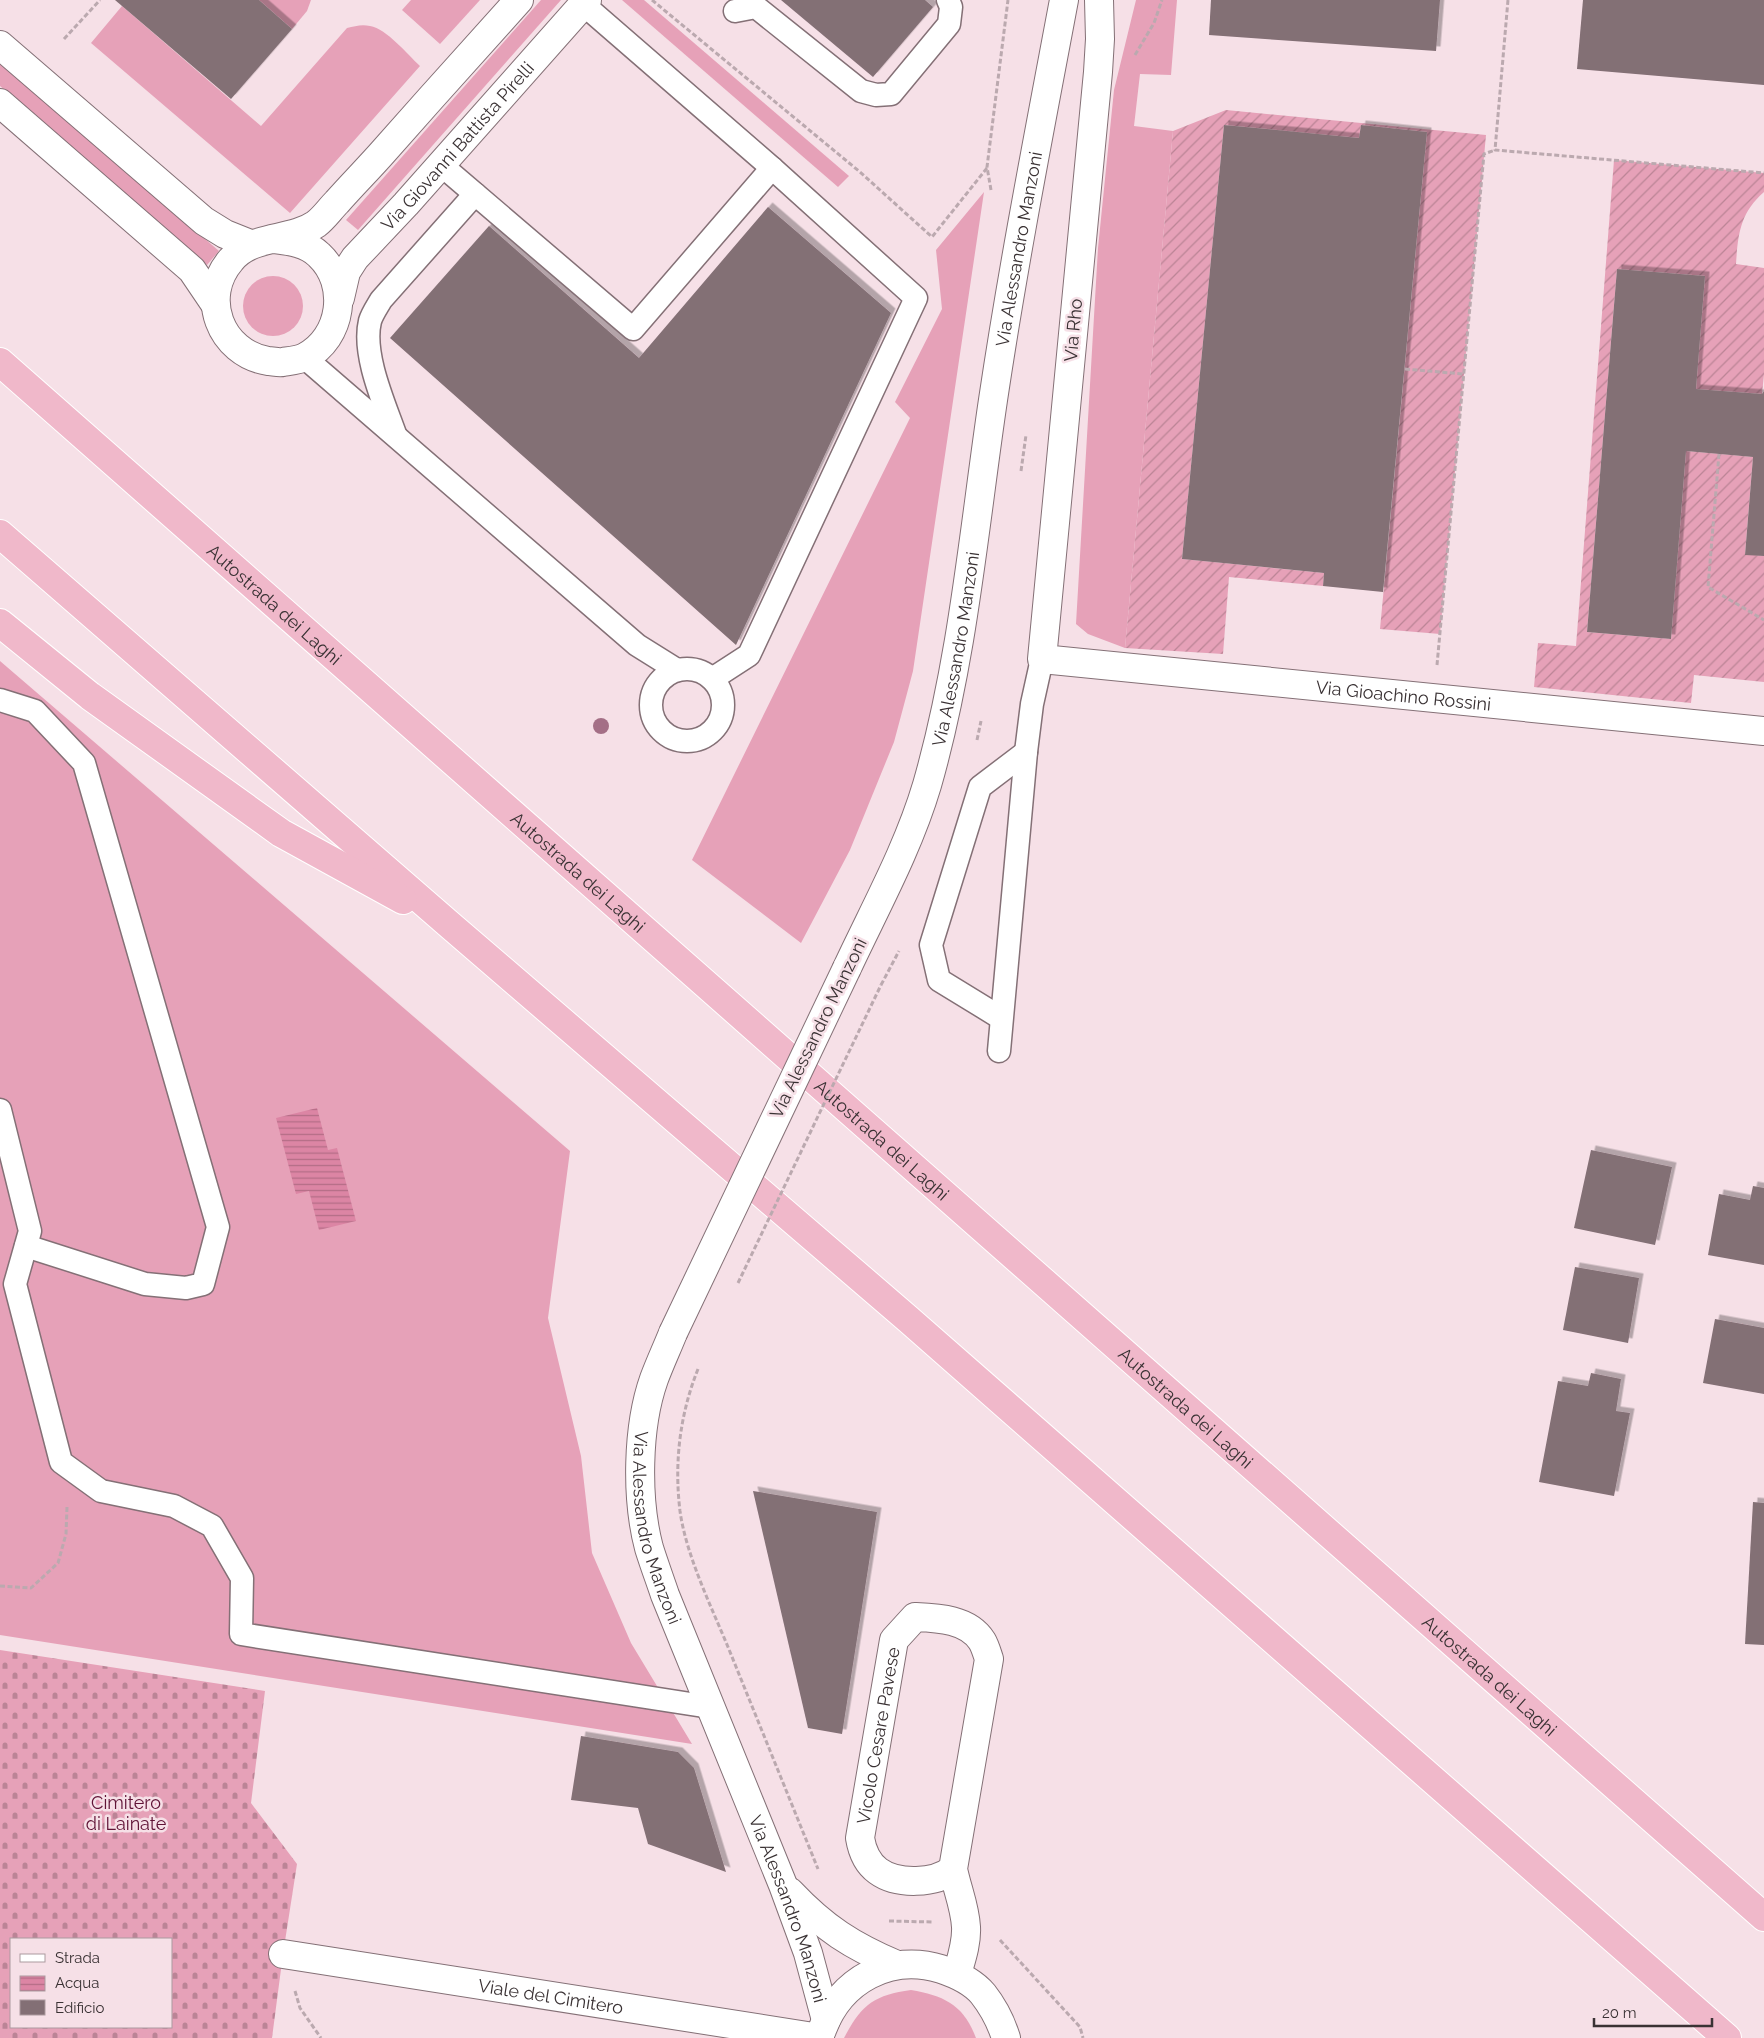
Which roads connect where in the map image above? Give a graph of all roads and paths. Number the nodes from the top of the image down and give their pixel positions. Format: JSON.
{"nodes":[{"id":1,"x":100,"y":0,"type":"edge"},
{"id":2,"x":519,"y":0,"type":"edge"},
{"id":3,"x":652,"y":0,"type":"edge"},
{"id":4,"x":948,"y":0,"type":"edge"},
{"id":5,"x":1008,"y":0,"type":"edge"},
{"id":6,"x":1064,"y":0,"type":"edge"},
{"id":7,"x":1099,"y":0,"type":"edge"},
{"id":8,"x":1508,"y":0,"type":"edge"},
{"id":9,"x":585,"y":2,"type":"edge"},
{"id":10,"x":735,"y":11,"type":"dead end"},
{"id":11,"x":64,"y":39,"type":"dead end"},
{"id":12,"x":0,"y":45,"type":"edge"},
{"id":13,"x":0,"y":103,"type":"edge"},
{"id":14,"x":1495,"y":150,"type":"junction"},
{"id":15,"x":440,"y":164,"type":"junction"},
{"id":16,"x":987,"y":167,"type":"junction"},
{"id":17,"x":772,"y":168,"type":"junction"},
{"id":18,"x":1764,"y":173,"type":"edge"},
{"id":19,"x":475,"y":194,"type":"junction"},
{"id":20,"x":990,"y":198,"type":"dead end"},
{"id":21,"x":262,"y":242,"type":"junction"},
{"id":22,"x":340,"y":298,"type":"junction"},
{"id":23,"x":215,"y":304,"type":"junction"},
{"id":24,"x":304,"y":357,"type":"junction"},
{"id":25,"x":0,"y":362,"type":"edge"},
{"id":26,"x":1404,"y":369,"type":"dead end"},
{"id":27,"x":1463,"y":374,"type":"junction"},
{"id":28,"x":395,"y":435,"type":"junction"},
{"id":29,"x":1719,"y":454,"type":"dead end"},
{"id":30,"x":0,"y":534,"type":"edge"},
{"id":31,"x":1764,"y":620,"type":"edge"},
{"id":32,"x":0,"y":623,"type":"edge"},
{"id":33,"x":637,"y":646,"type":"junction"},
{"id":34,"x":1042,"y":660,"type":"junction"},
{"id":35,"x":677,"y":670,"type":"junction"},
{"id":36,"x":712,"y":680,"type":"junction"},
{"id":37,"x":653,"y":693,"type":"junction"},
{"id":38,"x":1434,"y":698,"type":"junction"},
{"id":39,"x":0,"y":700,"type":"edge"},
{"id":40,"x":1764,"y":731,"type":"edge"},
{"id":41,"x":1026,"y":752,"type":"junction"},
{"id":42,"x":451,"y":926,"type":"junction"},
{"id":43,"x":881,"y":985,"type":"dead end"},
{"id":44,"x":1001,"y":1018,"type":"junction"},
{"id":45,"x":999,"y":1051,"type":"dead end"},
{"id":46,"x":0,"y":1110,"type":"edge"},
{"id":47,"x":26,"y":1246,"type":"junction"},
{"id":48,"x":736,"y":1287,"type":"dead end"},
{"id":49,"x":699,"y":1367,"type":"dead end"},
{"id":50,"x":61,"y":1462,"type":"junction"},
{"id":51,"x":0,"y":1586,"type":"edge"},
{"id":52,"x":710,"y":1707,"type":"junction"},
{"id":53,"x":818,"y":1869,"type":"dead end"},
{"id":54,"x":953,"y":1869,"type":"junction"},
{"id":55,"x":784,"y":1885,"type":"junction"},
{"id":56,"x":1764,"y":1917,"type":"edge"},
{"id":57,"x":283,"y":1954,"type":"joint"},
{"id":58,"x":897,"y":1965,"type":"junction"},
{"id":59,"x":958,"y":1974,"type":"junction"},
{"id":60,"x":1003,"y":2028,"type":"edge"},
{"id":61,"x":822,"y":2032,"type":"edge"},
{"id":62,"x":321,"y":2038,"type":"edge"},
{"id":63,"x":1028,"y":2038,"type":"edge"},
{"id":64,"x":1727,"y":2038,"type":"edge"}],
"edges":[{"from":1,"to":11,"type":"path"},
{"from":2,"to":21,"type":"street"},
{"from":3,"to":16,"type":"path"},
{"from":4,"to":10,"type":"lane"},
{"from":5,"to":16,"type":"path"},
{"from":6,"to":52,"type":"street","name":"Via Alessandro Manzoni","bridge":true},
{"from":7,"to":34,"type":"street","name":"Via Rho"},
{"from":8,"to":14,"type":"path"},
{"from":9,"to":15,"type":"street","name":"Via Giovanni Battista Pirelli"},
{"from":9,"to":17,"type":"lane"},
{"from":12,"to":21,"type":"street"},
{"from":13,"to":23,"type":"street"},
{"from":14,"to":18,"type":"path"},
{"from":14,"to":27,"type":"path"},
{"from":15,"to":19,"type":"lane"},
{"from":15,"to":22,"type":"street","name":"Via Giovanni Battista Pirelli"},
{"from":16,"to":20,"type":"path"},
{"from":17,"to":19,"type":"lane"},
{"from":17,"to":36,"type":"lane"},
{"from":19,"to":28,"type":"lane"},
{"from":21,"to":22,"type":"street"},
{"from":21,"to":23,"type":"street"},
{"from":22,"to":24,"type":"street"},
{"from":23,"to":24,"type":"street"},
{"from":24,"to":28,"type":"lane"},
{"from":25,"to":56,"type":"highway","name":"Autostrada dei Laghi"},
{"from":26,"to":27,"type":"path"},
{"from":27,"to":38,"type":"path"},
{"from":28,"to":33,"type":"lane"},
{"from":29,"to":31,"type":"path"},
{"from":30,"to":42,"type":"highway"},
{"from":32,"to":42,"type":"highway"},
{"from":33,"to":35,"type":"lane"},
{"from":33,"to":37,"type":"lane"},
{"from":34,"to":38,"type":"street","name":"Via Gioachino Rossini"},
{"from":34,"to":41,"type":"lane"},
{"from":35,"to":36,"type":"lane"},
{"from":35,"to":37,"type":"lane"},
{"from":36,"to":37,"type":"lane"},
{"from":38,"to":40,"type":"street","name":"Via Gioachino Rossini"},
{"from":39,"to":47,"type":"lane"},
{"from":41,"to":44,"type":"lane"},
{"from":41,"to":44,"type":"lane"},
{"from":42,"to":64,"type":"highway"},
{"from":43,"to":48,"type":"path","bridge":true},
{"from":44,"to":45,"type":"lane"},
{"from":46,"to":47,"type":"lane"},
{"from":47,"to":50,"type":"lane"},
{"from":49,"to":53,"type":"path"},
{"from":50,"to":51,"type":"path"},
{"from":50,"to":52,"type":"lane"},
{"from":52,"to":55,"type":"street","name":"Via Alessandro Manzoni"},
{"from":54,"to":54,"type":"street","name":"Vicolo Cesare Pavese"},
{"from":54,"to":59,"type":"street","name":"Vicolo Cesare Pavese"},
{"from":55,"to":58,"type":"street"},
{"from":55,"to":61,"type":"street","name":"Via Alessandro Manzoni"},
{"from":57,"to":61,"type":"street","name":"Viale del Cimitero"},
{"from":57,"to":62,"type":"path"},
{"from":58,"to":59,"type":"street"},
{"from":58,"to":61,"type":"street"},
{"from":59,"to":60,"type":"street"},
{"from":60,"to":63,"type":"street"}]}
